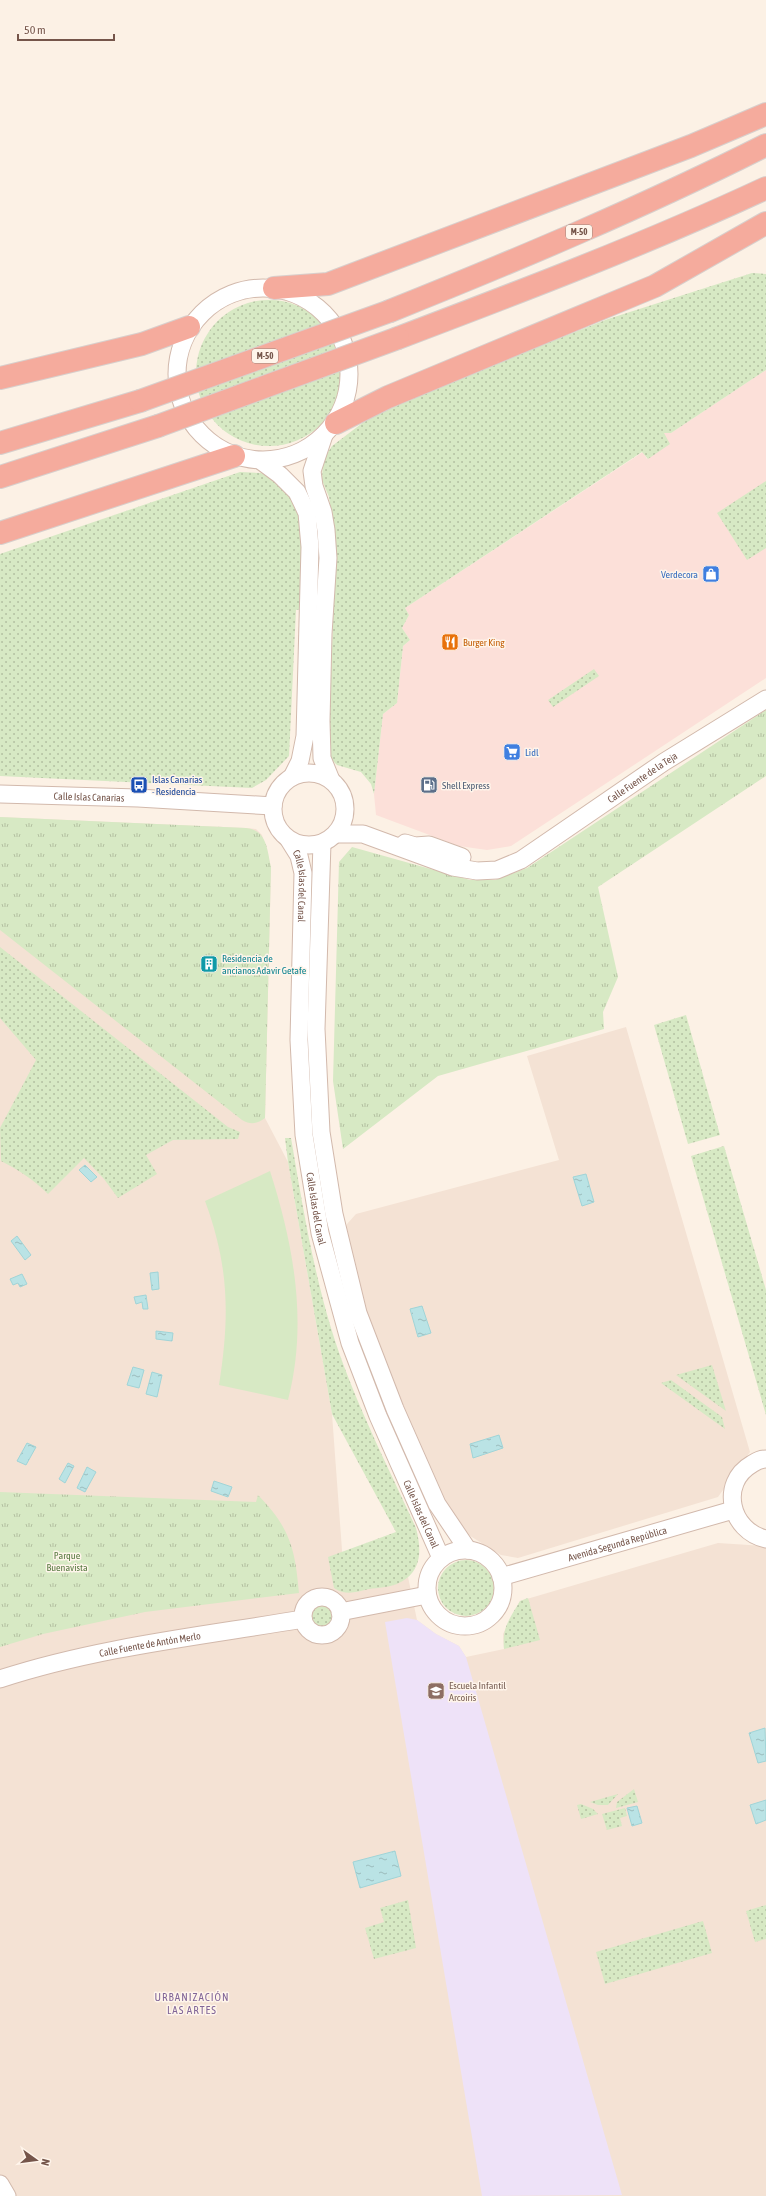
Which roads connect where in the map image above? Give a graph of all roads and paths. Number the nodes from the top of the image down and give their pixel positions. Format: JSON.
{"nodes":[{"id":1,"x":766,"y":114,"type":"edge"},
{"id":2,"x":766,"y":145,"type":"edge"},
{"id":3,"x":766,"y":188,"type":"edge"},
{"id":4,"x":766,"y":223,"type":"edge"},
{"id":5,"x":274,"y":288,"type":"junction"},
{"id":6,"x":189,"y":327,"type":"junction"},
{"id":7,"x":0,"y":378,"type":"edge"},
{"id":8,"x":330,"y":429,"type":"junction"},
{"id":9,"x":0,"y":443,"type":"edge"},
{"id":10,"x":234,"y":456,"type":"junction"},
{"id":11,"x":261,"y":461,"type":"junction"},
{"id":12,"x":0,"y":476,"type":"edge"},
{"id":13,"x":0,"y":533,"type":"edge"},
{"id":14,"x":766,"y":699,"type":"edge"},
{"id":15,"x":292,"y":778,"type":"junction"},
{"id":16,"x":331,"y":780,"type":"junction"},
{"id":17,"x":0,"y":794,"type":"edge"},
{"id":18,"x":273,"y":806,"type":"junction"},
{"id":19,"x":345,"y":808,"type":"junction"},
{"id":20,"x":336,"y":834,"type":"junction"},
{"id":21,"x":289,"y":840,"type":"junction"},
{"id":22,"x":322,"y":843,"type":"junction"},
{"id":23,"x":521,"y":860,"type":"junction"},
{"id":24,"x":766,"y":1459,"type":"edge"},
{"id":25,"x":733,"y":1510,"type":"junction"},
{"id":26,"x":766,"y":1539,"type":"edge"},
{"id":27,"x":468,"y":1550,"type":"junction"},
{"id":28,"x":441,"y":1558,"type":"junction"},
{"id":29,"x":501,"y":1577,"type":"junction"},
{"id":30,"x":428,"y":1595,"type":"junction"},
{"id":31,"x":340,"y":1612,"type":"junction"},
{"id":32,"x":303,"y":1620,"type":"junction"},
{"id":33,"x":0,"y":1679,"type":"edge"},
{"id":34,"x":0,"y":2184,"type":"edge"},
{"id":35,"x":7,"y":2196,"type":"edge"}],
"edges":[{"from":1,"to":5,"type":"highway"},
{"from":2,"to":9,"type":"highway","number":"M-50","bridge":true},
{"from":3,"to":12,"type":"highway","bridge":true},
{"from":4,"to":8,"type":"highway"},
{"from":5,"to":6,"type":"street"},
{"from":5,"to":8,"type":"street"},
{"from":6,"to":7,"type":"highway"},
{"from":6,"to":10,"type":"street"},
{"from":8,"to":11,"type":"street"},
{"from":8,"to":16,"type":"street"},
{"from":10,"to":11,"type":"street"},
{"from":10,"to":13,"type":"highway"},
{"from":11,"to":15,"type":"street"},
{"from":14,"to":23,"type":"street","name":"Calle Fuente de la Teja"},
{"from":15,"to":16,"type":"street"},
{"from":15,"to":18,"type":"street"},
{"from":16,"to":19,"type":"street"},
{"from":17,"to":18,"type":"street","name":"Calle Islas Canarias"},
{"from":18,"to":21,"type":"street"},
{"from":19,"to":20,"type":"street"},
{"from":19,"to":23,"type":"street","name":"Calle Fuente de la Teja"},
{"from":20,"to":22,"type":"street"},
{"from":20,"to":23,"type":"street","name":"Calle Fuente de la Teja"},
{"from":21,"to":22,"type":"street"},
{"from":21,"to":28,"type":"street","name":"Calle Islas del Canal"},
{"from":22,"to":27,"type":"street","name":"Calle Islas del Canal"},
{"from":24,"to":25,"type":"street"},
{"from":25,"to":26,"type":"street"},
{"from":25,"to":29,"type":"street","name":"Avenida Segunda República"},
{"from":27,"to":28,"type":"street"},
{"from":27,"to":29,"type":"street"},
{"from":28,"to":30,"type":"street"},
{"from":29,"to":30,"type":"street"},
{"from":30,"to":31,"type":"street"},
{"from":31,"to":32,"type":"street"},
{"from":31,"to":32,"type":"street"},
{"from":32,"to":33,"type":"street","name":"Calle Fuente de Antón Merlo"},
{"from":34,"to":35,"type":"street"}]}
